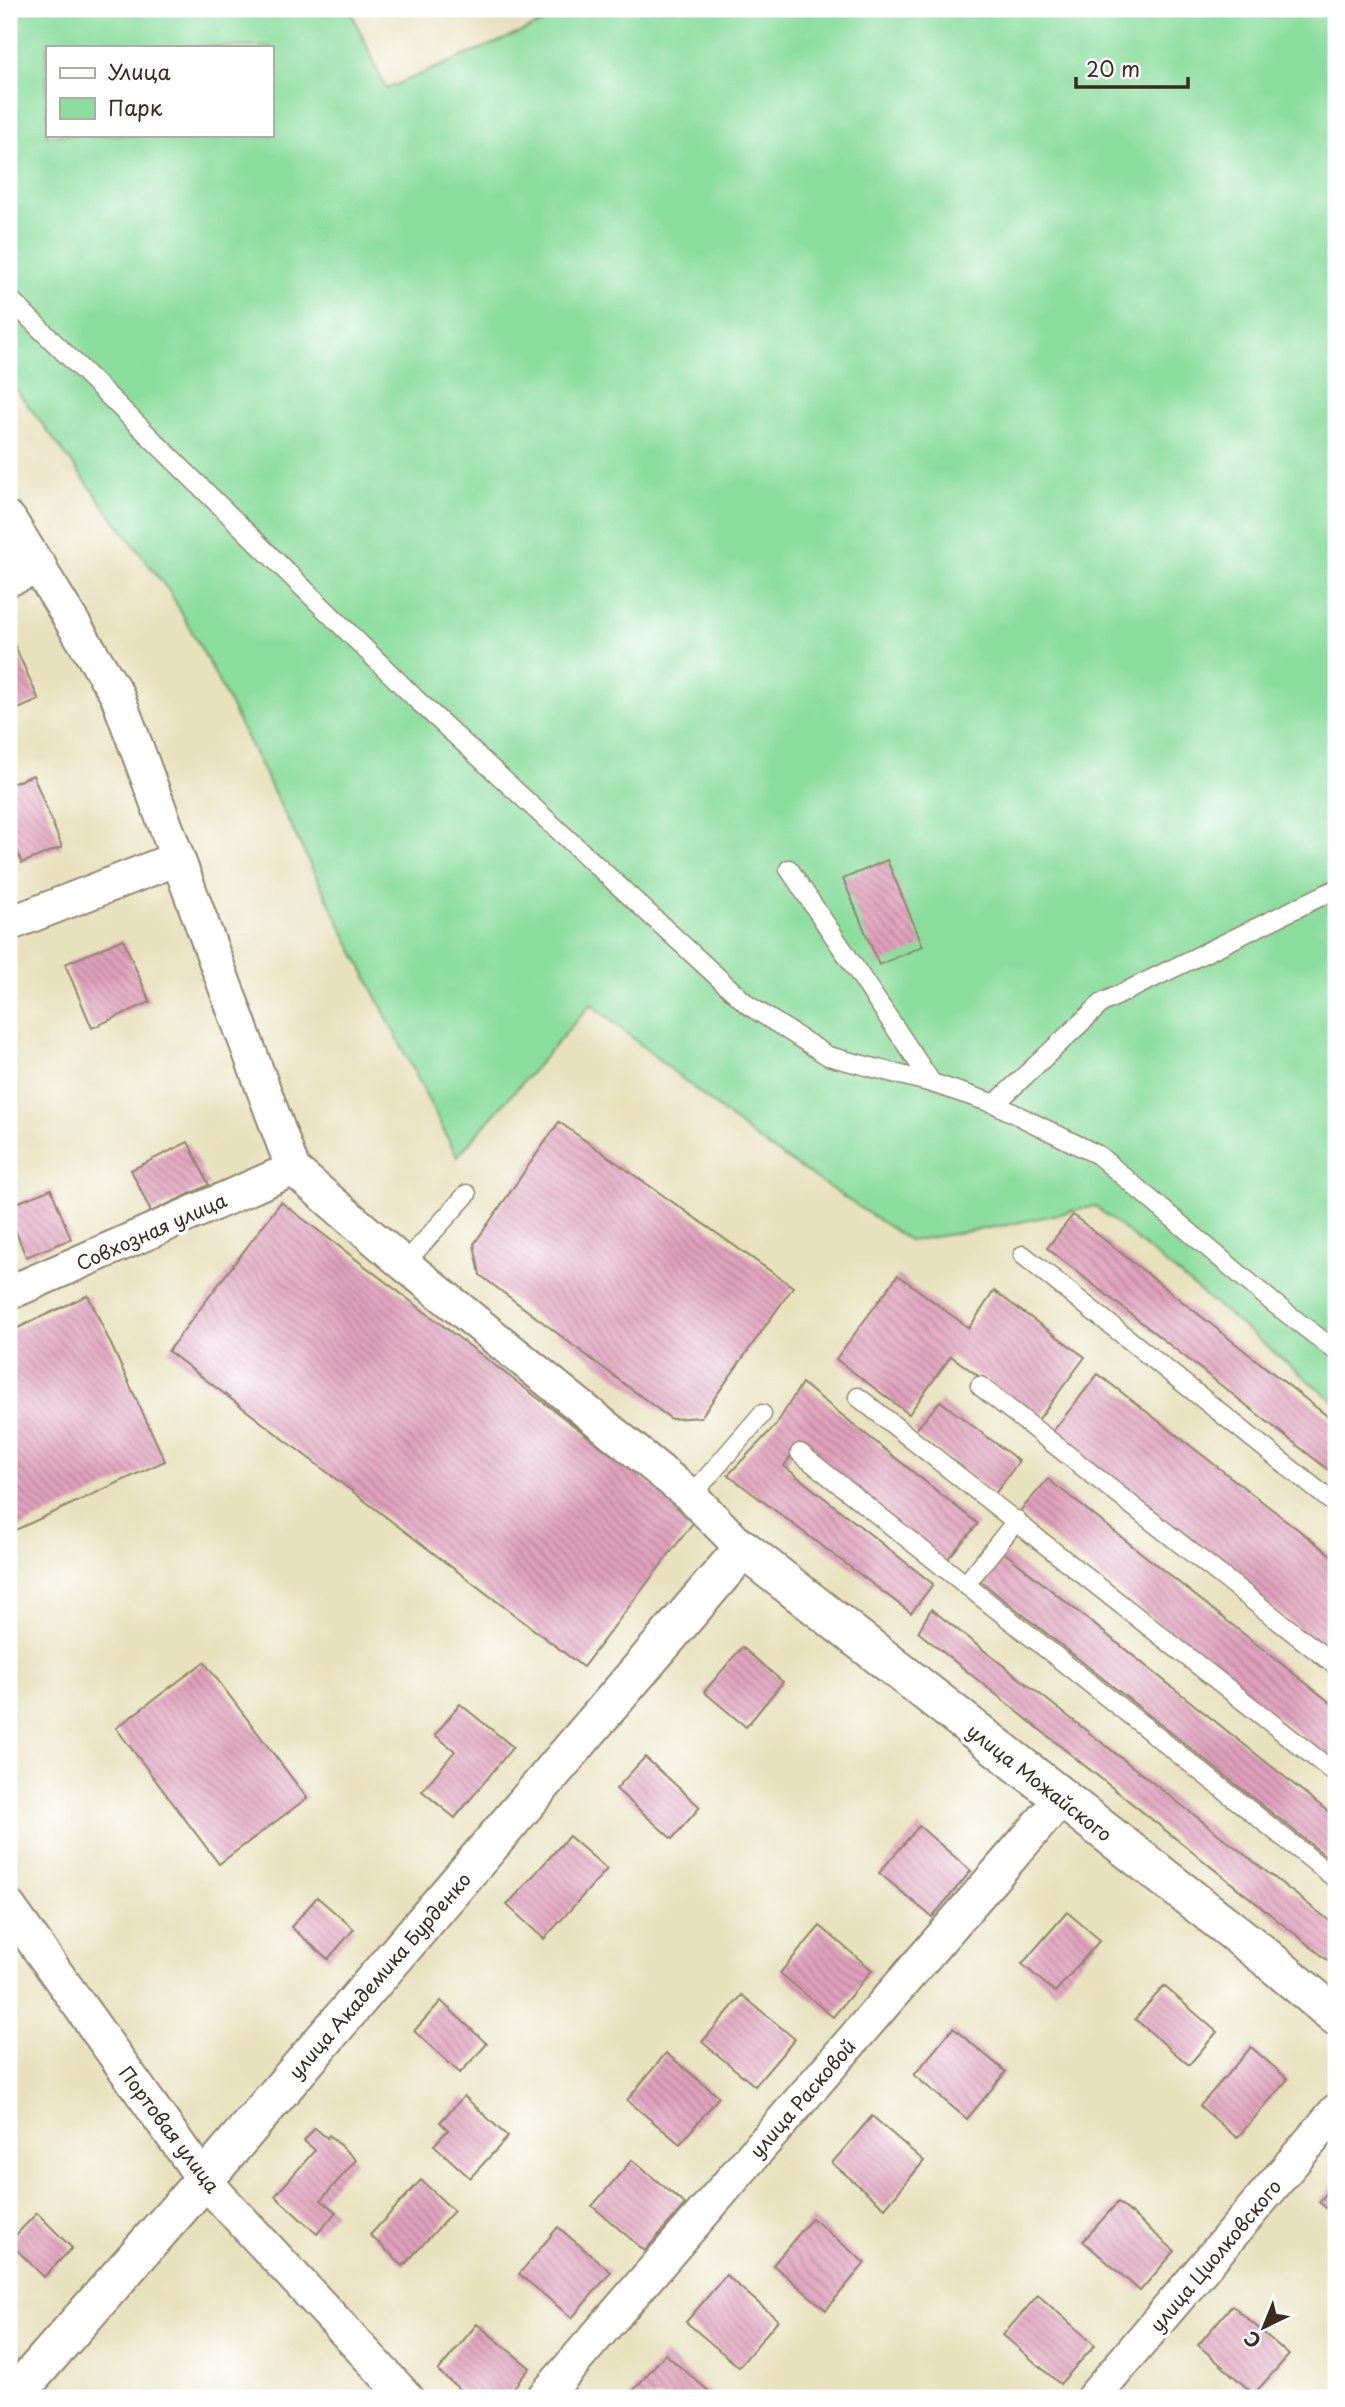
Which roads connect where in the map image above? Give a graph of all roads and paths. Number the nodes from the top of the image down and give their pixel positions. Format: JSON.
{"nodes":[{"id":1,"x":9,"y":298,"type":"edge"},
{"id":2,"x":9,"y":519,"type":"edge"},
{"id":3,"x":40,"y":567,"type":"junction"},
{"id":4,"x":9,"y":579,"type":"edge"},
{"id":5,"x":176,"y":859,"type":"junction"},
{"id":6,"x":789,"y":869,"type":"dead end"},
{"id":7,"x":1336,"y":889,"type":"edge"},
{"id":8,"x":9,"y":924,"type":"edge"},
{"id":9,"x":932,"y":1083,"type":"junction"},
{"id":10,"x":995,"y":1104,"type":"junction"},
{"id":11,"x":293,"y":1169,"type":"junction"},
{"id":12,"x":467,"y":1194,"type":"dead end"},
{"id":13,"x":1023,"y":1255,"type":"dead end"},
{"id":14,"x":404,"y":1264,"type":"junction"},
{"id":15,"x":9,"y":1293,"type":"edge"},
{"id":16,"x":1336,"y":1351,"type":"edge"},
{"id":17,"x":980,"y":1386,"type":"dead end"},
{"id":18,"x":858,"y":1397,"type":"dead end"},
{"id":19,"x":762,"y":1414,"type":"dead end"},
{"id":20,"x":800,"y":1453,"type":"dead end"},
{"id":21,"x":691,"y":1496,"type":"junction"},
{"id":22,"x":1336,"y":1505,"type":"edge"},
{"id":23,"x":1017,"y":1520,"type":"junction"},
{"id":24,"x":743,"y":1549,"type":"junction"},
{"id":25,"x":966,"y":1584,"type":"junction"},
{"id":26,"x":1336,"y":1666,"type":"edge"},
{"id":27,"x":1336,"y":1774,"type":"edge"},
{"id":28,"x":1062,"y":1798,"type":"junction"},
{"id":29,"x":1336,"y":1879,"type":"edge"},
{"id":30,"x":9,"y":1907,"type":"edge"},
{"id":31,"x":1336,"y":2016,"type":"edge"},
{"id":32,"x":1336,"y":2111,"type":"edge"},
{"id":33,"x":204,"y":2180,"type":"junction"},
{"id":34,"x":12,"y":2398,"type":"edge"},
{"id":35,"x":407,"y":2398,"type":"edge"},
{"id":36,"x":543,"y":2398,"type":"edge"},
{"id":37,"x":1093,"y":2398,"type":"edge"}],
"edges":[{"from":1,"to":9,"type":"lane"},
{"from":2,"to":3,"type":"street"},
{"from":3,"to":4,"type":"street"},
{"from":3,"to":5,"type":"street"},
{"from":5,"to":8,"type":"street"},
{"from":5,"to":11,"type":"street"},
{"from":6,"to":9,"type":"lane"},
{"from":7,"to":10,"type":"lane"},
{"from":9,"to":10,"type":"lane"},
{"from":10,"to":16,"type":"lane"},
{"from":11,"to":14,"type":"street"},
{"from":11,"to":15,"type":"street","name":"Совхозная улица"},
{"from":12,"to":14,"type":"lane"},
{"from":13,"to":22,"type":"lane"},
{"from":14,"to":21,"type":"street"},
{"from":17,"to":26,"type":"lane"},
{"from":18,"to":23,"type":"lane"},
{"from":19,"to":21,"type":"lane"},
{"from":20,"to":25,"type":"lane"},
{"from":21,"to":24,"type":"street"},
{"from":23,"to":25,"type":"lane"},
{"from":23,"to":27,"type":"lane"},
{"from":24,"to":28,"type":"street","name":"улица Можайского"},
{"from":24,"to":33,"type":"street","name":"улица Академика Бурденко"},
{"from":25,"to":29,"type":"lane"},
{"from":28,"to":31,"type":"street","name":"улица Можайского"},
{"from":28,"to":36,"type":"street","name":"улица Расковой"},
{"from":30,"to":33,"type":"street","name":"Портовая улица"},
{"from":32,"to":37,"type":"street","name":"улица Циолковского"},
{"from":33,"to":34,"type":"street","name":"улица Академика Бурденко"},
{"from":33,"to":35,"type":"street","name":"Портовая улица"}]}
